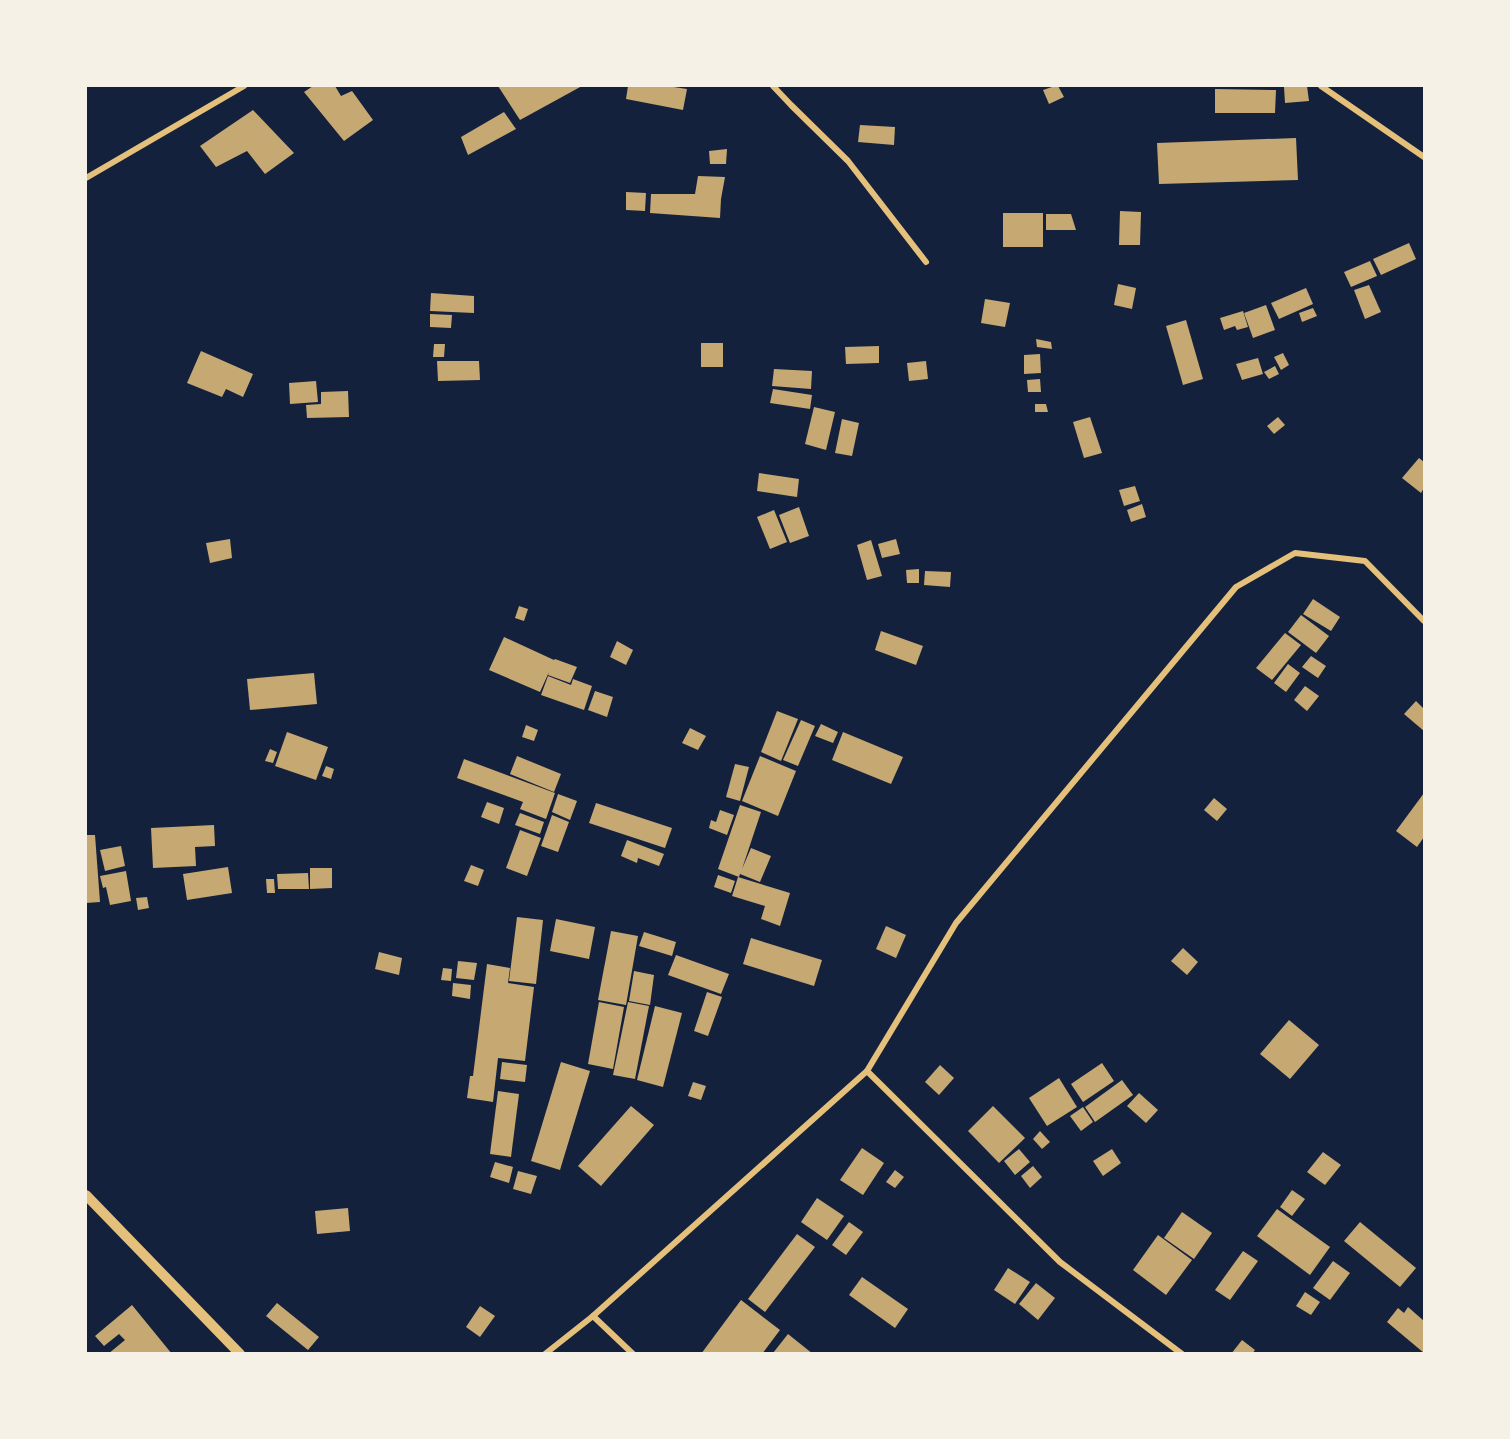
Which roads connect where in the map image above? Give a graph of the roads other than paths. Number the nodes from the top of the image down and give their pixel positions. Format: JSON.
{"nodes":[{"id":1,"x":244,"y":86,"type":"edge"},
{"id":2,"x":773,"y":86,"type":"edge"},
{"id":3,"x":1321,"y":86,"type":"edge"},
{"id":4,"x":1425,"y":157,"type":"edge"},
{"id":5,"x":86,"y":178,"type":"edge"},
{"id":6,"x":926,"y":262,"type":"dead end"},
{"id":7,"x":1425,"y":621,"type":"edge"},
{"id":8,"x":867,"y":1071,"type":"junction"},
{"id":9,"x":86,"y":1195,"type":"edge"},
{"id":10,"x":593,"y":1316,"type":"junction"},
{"id":11,"x":240,"y":1353,"type":"edge"},
{"id":12,"x":545,"y":1353,"type":"edge"},
{"id":13,"x":633,"y":1353,"type":"edge"},
{"id":14,"x":1182,"y":1353,"type":"edge"}],
"edges":[{"from":1,"to":5,"type":"street"},
{"from":2,"to":6,"type":"street"},
{"from":3,"to":4,"type":"street"},
{"from":7,"to":8,"type":"street"},
{"from":8,"to":10,"type":"street"},
{"from":8,"to":14,"type":"street"},
{"from":9,"to":11,"type":"street"},
{"from":10,"to":12,"type":"street"},
{"from":10,"to":13,"type":"street"}]}
